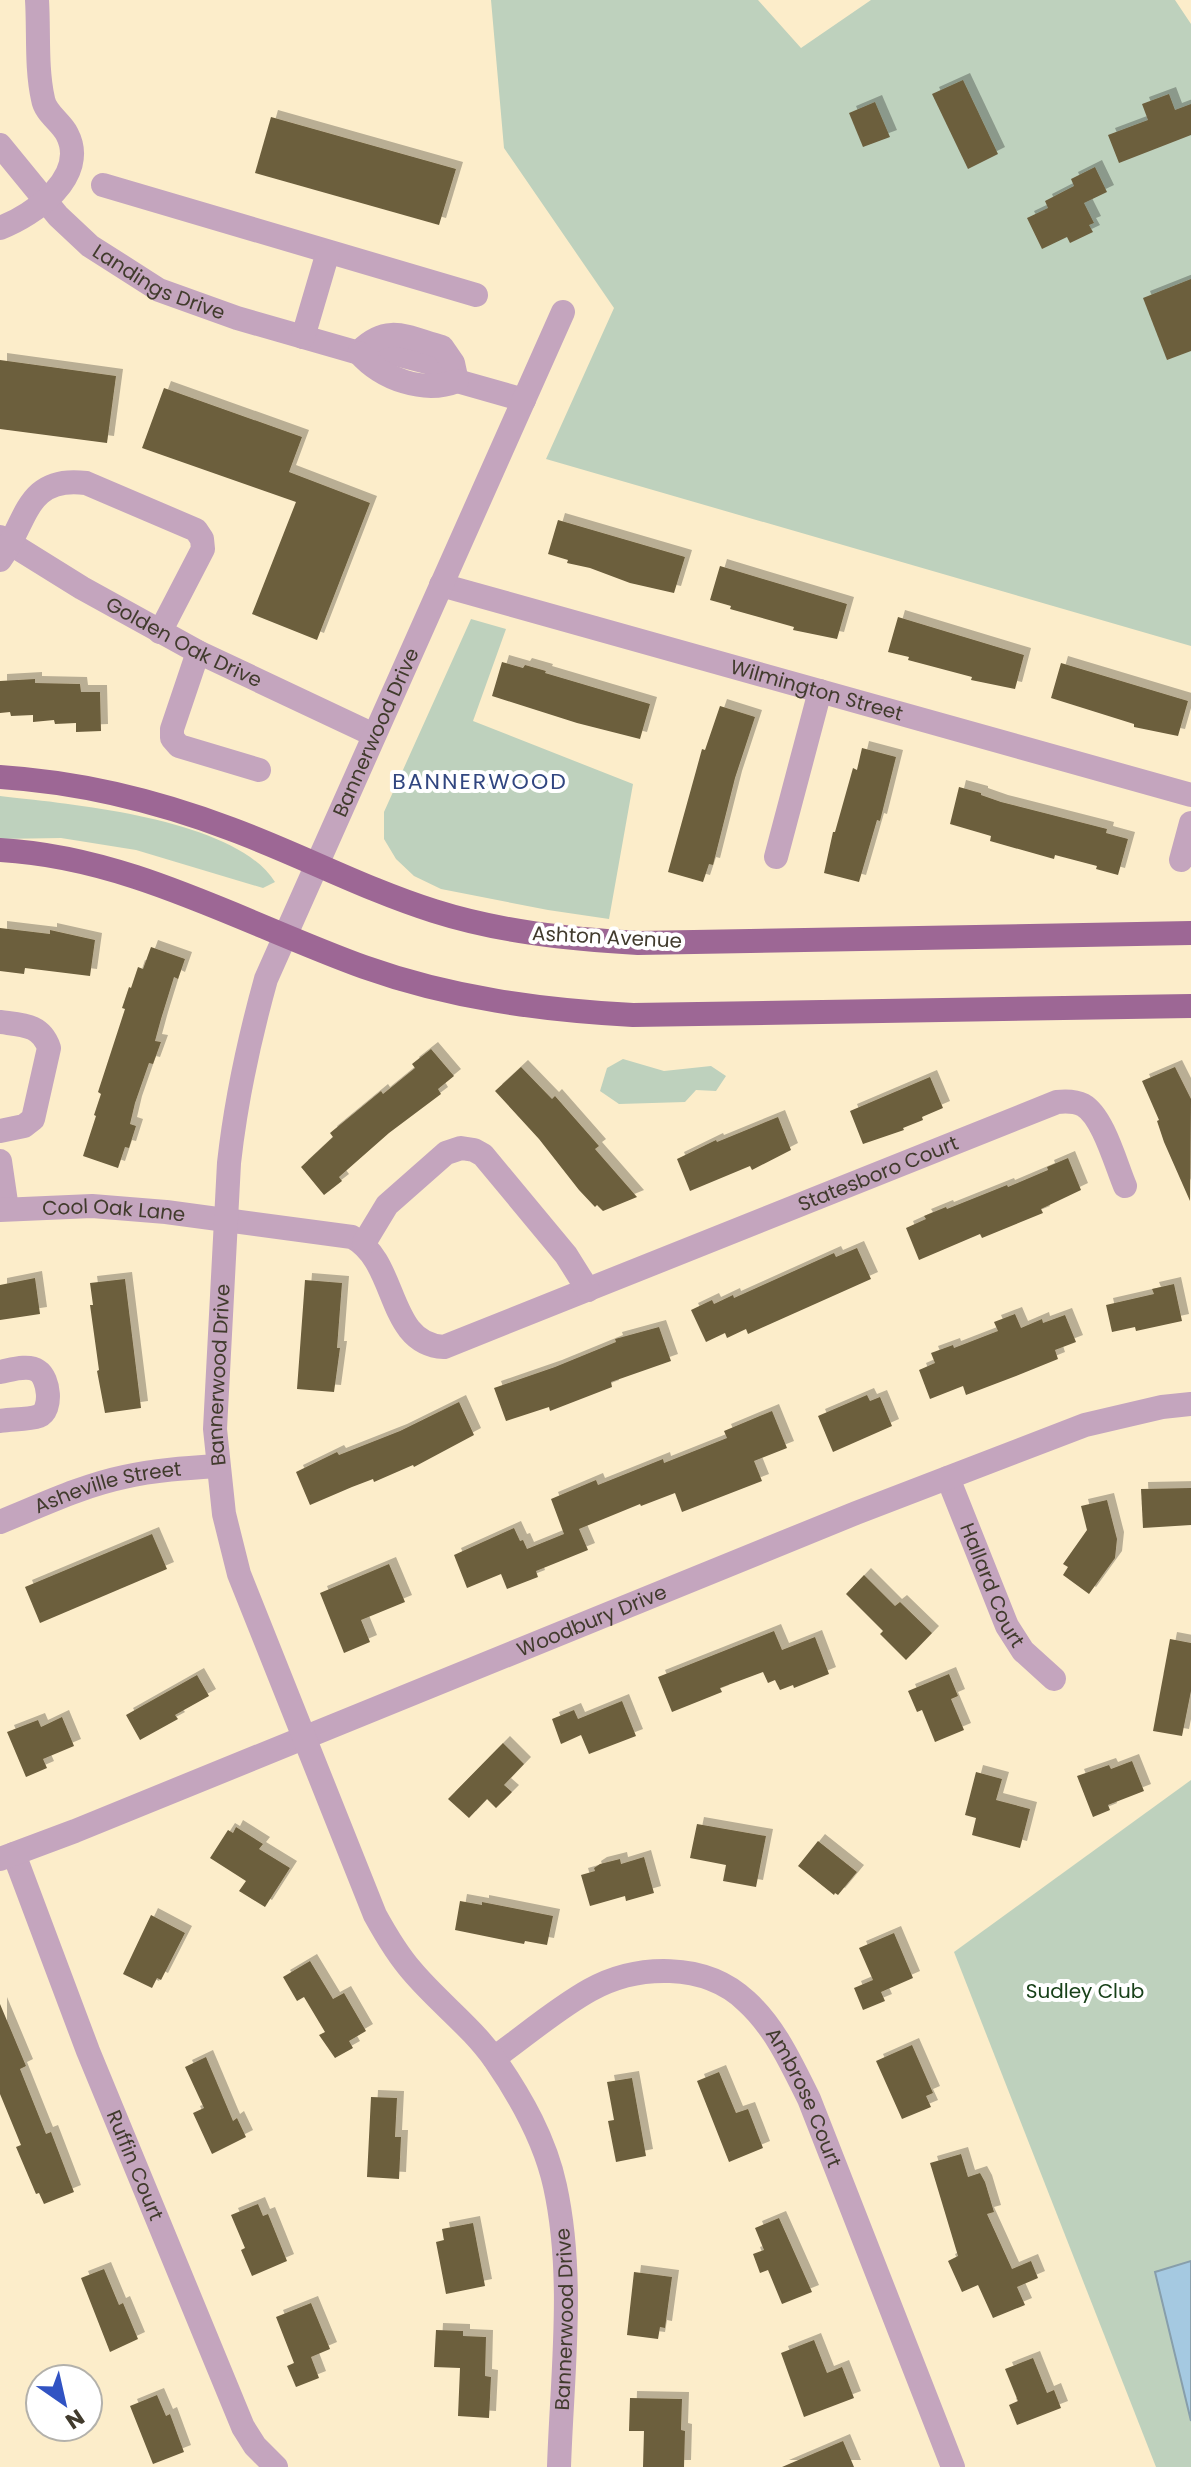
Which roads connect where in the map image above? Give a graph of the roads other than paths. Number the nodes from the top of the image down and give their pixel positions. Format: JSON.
{"nodes":[{"id":1,"x":37,"y":0,"type":"edge"},
{"id":2,"x":0,"y":145,"type":"edge"},
{"id":3,"x":103,"y":185,"type":"dead end"},
{"id":4,"x":46,"y":201,"type":"junction"},
{"id":5,"x":0,"y":228,"type":"edge"},
{"id":6,"x":328,"y":252,"type":"junction"},
{"id":7,"x":476,"y":295,"type":"dead end"},
{"id":8,"x":563,"y":312,"type":"dead end"},
{"id":9,"x":303,"y":337,"type":"junction"},
{"id":10,"x":359,"y":353,"type":"junction"},
{"id":11,"x":457,"y":381,"type":"junction"},
{"id":12,"x":524,"y":400,"type":"junction"},
{"id":13,"x":4,"y":547,"type":"edge"},
{"id":14,"x":441,"y":585,"type":"junction"},
{"id":15,"x":160,"y":632,"type":"junction"},
{"id":16,"x":198,"y":652,"type":"junction"},
{"id":17,"x":820,"y":691,"type":"junction"},
{"id":18,"x":374,"y":735,"type":"junction"},
{"id":19,"x":259,"y":770,"type":"dead end"},
{"id":20,"x":0,"y":777,"type":"edge"},
{"id":21,"x":1191,"y":795,"type":"edge"},
{"id":22,"x":1191,"y":823,"type":"edge"},
{"id":23,"x":0,"y":850,"type":"edge"},
{"id":24,"x":776,"y":857,"type":"dead end"},
{"id":25,"x":1181,"y":860,"type":"dead end"},
{"id":26,"x":316,"y":866,"type":"junction"},
{"id":27,"x":1191,"y":933,"type":"edge"},
{"id":28,"x":284,"y":936,"type":"junction"},
{"id":29,"x":1191,"y":1006,"type":"edge"},
{"id":30,"x":0,"y":1022,"type":"edge"},
{"id":31,"x":0,"y":1131,"type":"edge"},
{"id":32,"x":0,"y":1161,"type":"edge"},
{"id":33,"x":1125,"y":1186,"type":"dead end"},
{"id":34,"x":4,"y":1210,"type":"edge"},
{"id":35,"x":226,"y":1220,"type":"junction"},
{"id":36,"x":364,"y":1243,"type":"junction"},
{"id":37,"x":588,"y":1290,"type":"junction"},
{"id":38,"x":0,"y":1372,"type":"edge"},
{"id":39,"x":1191,"y":1404,"type":"edge"},
{"id":40,"x":0,"y":1421,"type":"edge"},
{"id":41,"x":217,"y":1466,"type":"junction"},
{"id":42,"x":948,"y":1478,"type":"junction"},
{"id":43,"x":0,"y":1522,"type":"edge"},
{"id":44,"x":1054,"y":1679,"type":"dead end"},
{"id":45,"x":304,"y":1738,"type":"junction"},
{"id":46,"x":7,"y":1857,"type":"edge"},
{"id":47,"x":494,"y":2058,"type":"junction"},
{"id":48,"x":276,"y":2467,"type":"edge"},
{"id":49,"x":559,"y":2467,"type":"edge"},
{"id":50,"x":953,"y":2467,"type":"edge"}],
"edges":[{"from":1,"to":4,"type":"street"},
{"from":2,"to":4,"type":"street","name":"Landings Drive"},
{"from":3,"to":6,"type":"street"},
{"from":4,"to":5,"type":"street"},
{"from":4,"to":9,"type":"street","name":"Landings Drive"},
{"from":6,"to":7,"type":"street"},
{"from":6,"to":9,"type":"street"},
{"from":8,"to":12,"type":"street","name":"Bannerwood Drive"},
{"from":9,"to":10,"type":"street","name":"Landings Drive"},
{"from":10,"to":11,"type":"street","name":"Landings Drive"},
{"from":10,"to":11,"type":"street"},
{"from":11,"to":12,"type":"street","name":"Landings Drive"},
{"from":12,"to":14,"type":"street","name":"Bannerwood Drive"},
{"from":13,"to":15,"type":"street","name":"Golden Oak Drive"},
{"from":13,"to":15,"type":"street"},
{"from":14,"to":17,"type":"street","name":"Wilmington Street"},
{"from":14,"to":18,"type":"street","name":"Bannerwood Drive"},
{"from":15,"to":16,"type":"street","name":"Golden Oak Drive"},
{"from":16,"to":18,"type":"street","name":"Golden Oak Drive"},
{"from":16,"to":19,"type":"street"},
{"from":17,"to":21,"type":"street","name":"Wilmington Street"},
{"from":17,"to":24,"type":"street"},
{"from":18,"to":26,"type":"street","name":"Bannerwood Drive"},
{"from":20,"to":26,"type":"main road","name":"Ashton Avenue"},
{"from":22,"to":25,"type":"street"},
{"from":23,"to":28,"type":"main road"},
{"from":26,"to":27,"type":"main road","name":"Ashton Avenue"},
{"from":26,"to":28,"type":"street","name":"Bannerwood Drive"},
{"from":28,"to":29,"type":"main road"},
{"from":28,"to":35,"type":"street","name":"Bannerwood Drive"},
{"from":30,"to":31,"type":"street"},
{"from":32,"to":34,"type":"street"},
{"from":33,"to":37,"type":"street","name":"Statesboro Court"},
{"from":34,"to":35,"type":"street","name":"Cool Oak Lane"},
{"from":35,"to":36,"type":"street"},
{"from":35,"to":41,"type":"street","name":"Bannerwood Drive"},
{"from":36,"to":37,"type":"street","name":"Statesboro Court"},
{"from":36,"to":37,"type":"street"},
{"from":38,"to":40,"type":"street"},
{"from":39,"to":42,"type":"street","name":"Woodbury Drive"},
{"from":41,"to":43,"type":"street","name":"Asheville Street"},
{"from":41,"to":45,"type":"street","name":"Bannerwood Drive"},
{"from":42,"to":44,"type":"street","name":"Hallard Court"},
{"from":42,"to":45,"type":"street","name":"Woodbury Drive"},
{"from":45,"to":46,"type":"street","name":"Woodbury Drive"},
{"from":45,"to":47,"type":"street","name":"Bannerwood Drive"},
{"from":46,"to":48,"type":"street","name":"Ruffin Court"},
{"from":47,"to":49,"type":"street","name":"Bannerwood Drive"},
{"from":47,"to":50,"type":"street","name":"Ambrose Court"}]}
